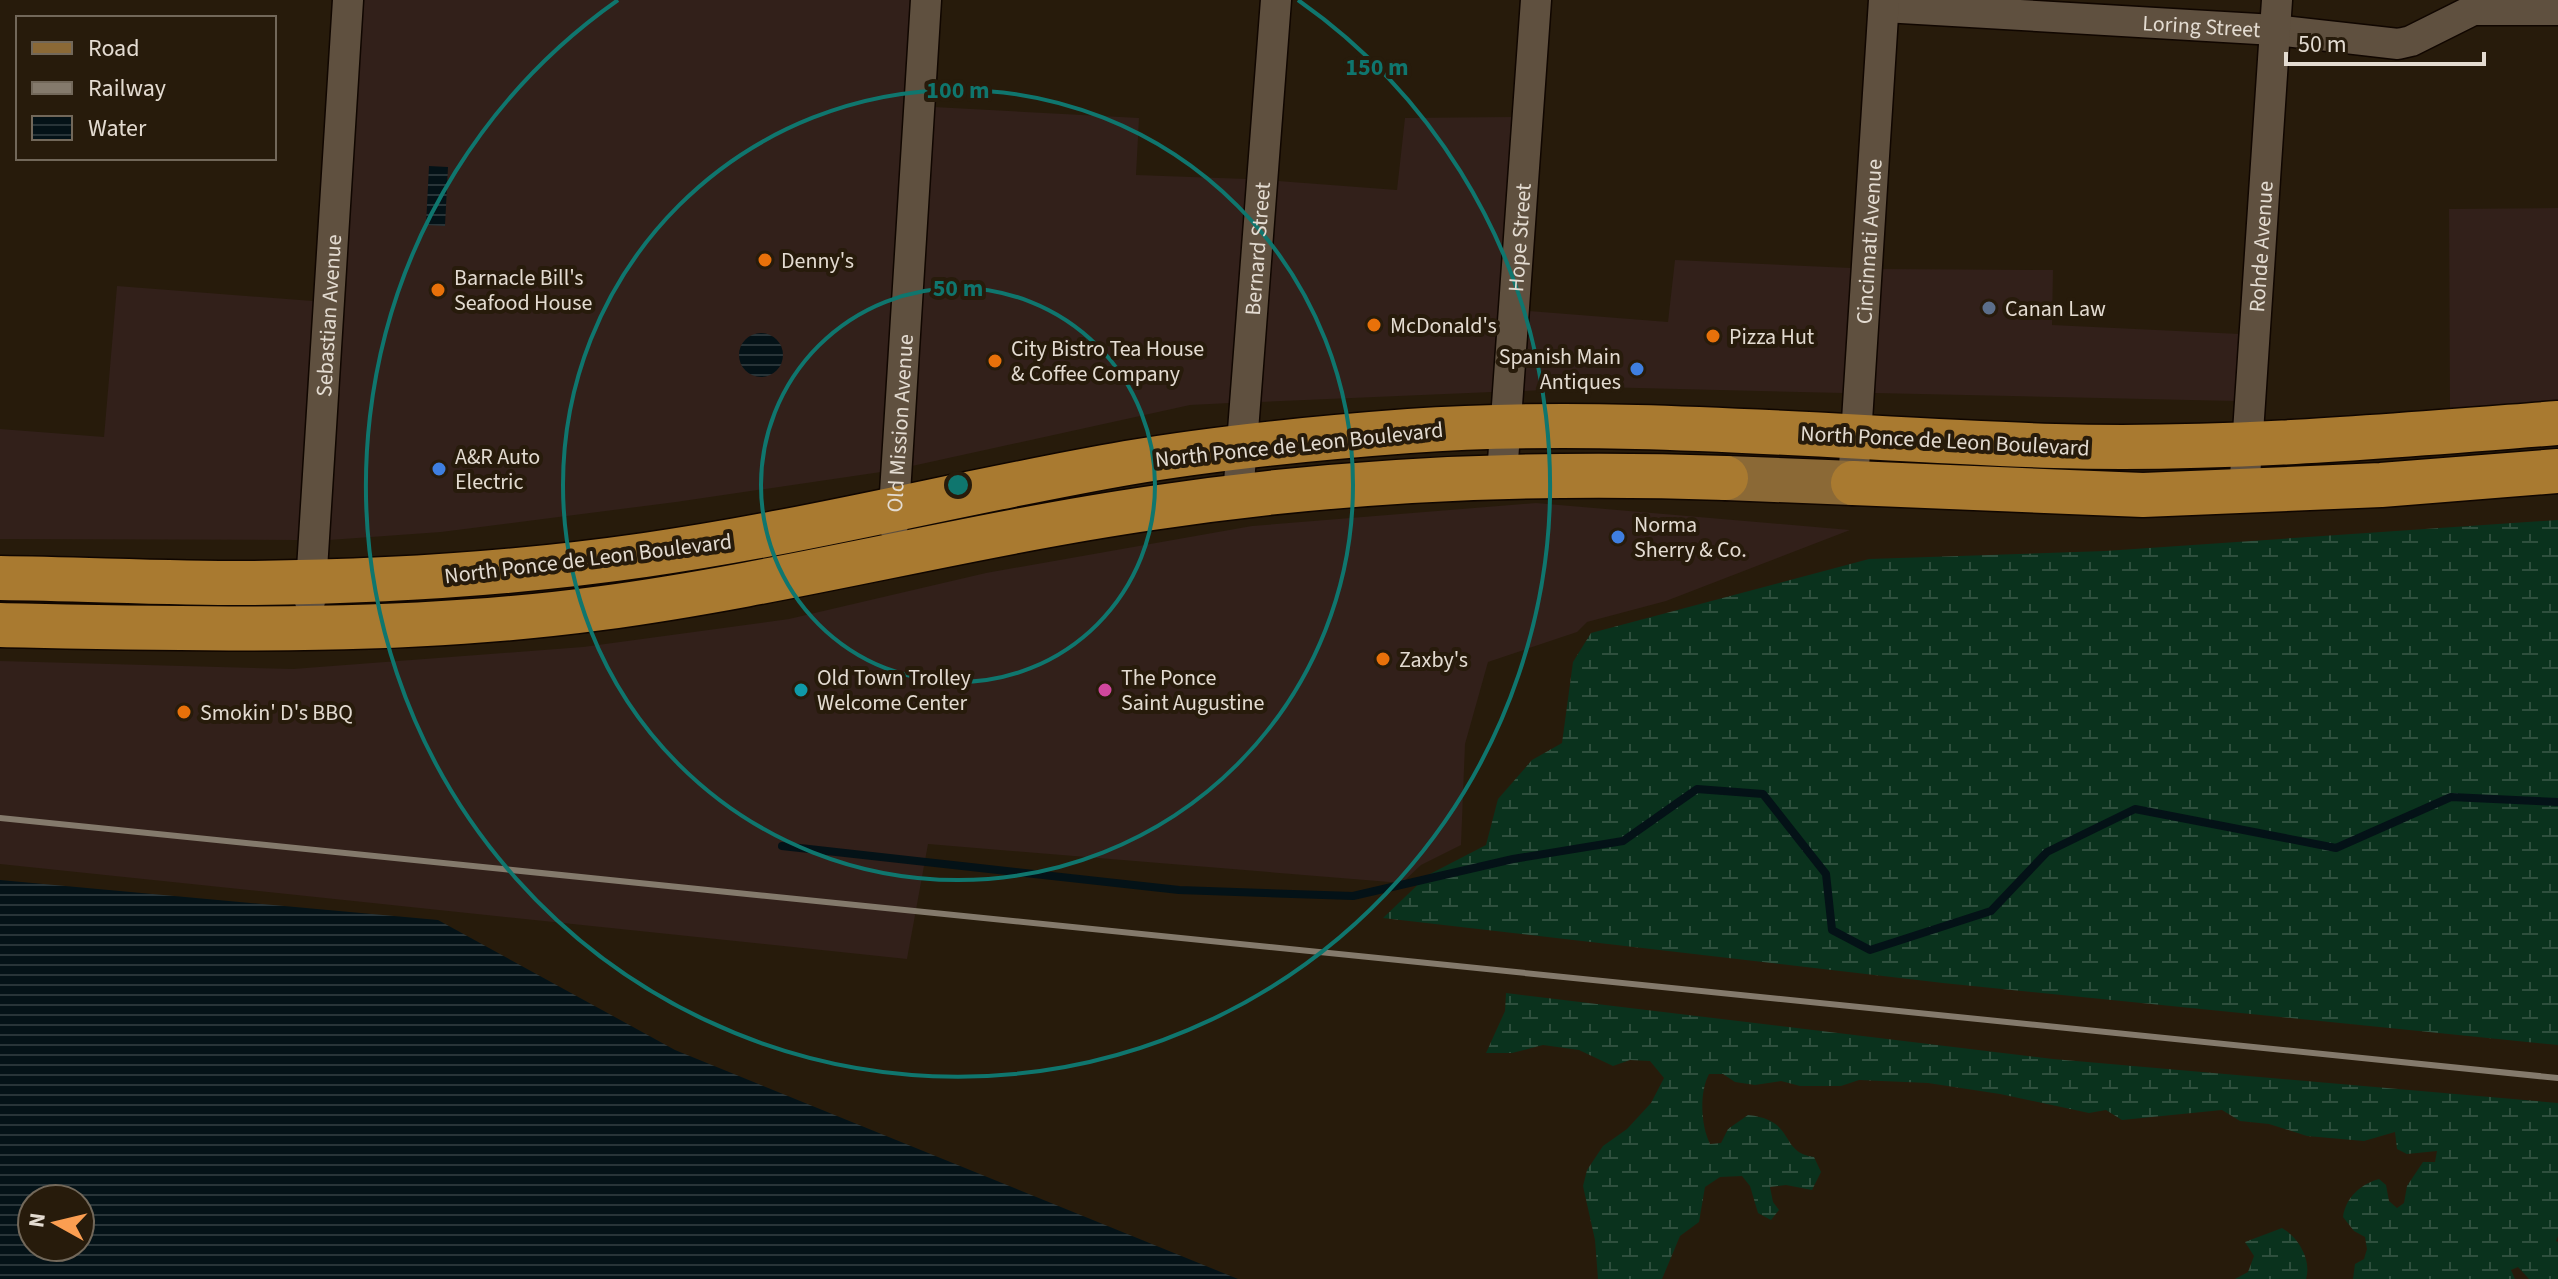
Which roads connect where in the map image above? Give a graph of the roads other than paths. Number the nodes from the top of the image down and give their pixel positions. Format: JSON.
{"nodes":[{"id":1,"x":348,"y":0,"type":"edge"},
{"id":2,"x":926,"y":0,"type":"edge"},
{"id":3,"x":1276,"y":0,"type":"edge"},
{"id":4,"x":1536,"y":0,"type":"edge"},
{"id":5,"x":2277,"y":0,"type":"edge"},
{"id":6,"x":1884,"y":4,"type":"edge"},
{"id":7,"x":2558,"y":10,"type":"edge"},
{"id":8,"x":2275,"y":30,"type":"junction"},
{"id":9,"x":2558,"y":423,"type":"edge"},
{"id":10,"x":1505,"y":426,"type":"junction"},
{"id":11,"x":1856,"y":436,"type":"junction"},
{"id":12,"x":1242,"y":446,"type":"junction"},
{"id":13,"x":2247,"y":446,"type":"junction"},
{"id":14,"x":2558,"y":471,"type":"edge"},
{"id":15,"x":1502,"y":475,"type":"junction"},
{"id":16,"x":1726,"y":478,"type":"joint"},
{"id":17,"x":1853,"y":483,"type":"junction"},
{"id":18,"x":2244,"y":492,"type":"junction"},
{"id":19,"x":1238,"y":496,"type":"junction"},
{"id":20,"x":894,"y":508,"type":"junction"},
{"id":21,"x":890,"y":558,"type":"junction"},
{"id":22,"x":0,"y":578,"type":"edge"},
{"id":23,"x":311,"y":582,"type":"junction"},
{"id":24,"x":0,"y":625,"type":"edge"},
{"id":25,"x":308,"y":630,"type":"junction"}],
"edges":[{"from":1,"to":23,"type":"street","name":"Sebastian Avenue"},
{"from":2,"to":20,"type":"street","name":"Old Mission Avenue"},
{"from":3,"to":12,"type":"street","name":"Bernard Street"},
{"from":4,"to":10,"type":"street","name":"Hope Street"},
{"from":5,"to":8,"type":"street","name":"Rohde Avenue"},
{"from":6,"to":8,"type":"street","name":"Loring Street"},
{"from":6,"to":11,"type":"street","name":"Cincinnati Avenue"},
{"from":7,"to":8,"type":"street","name":"Loring Street"},
{"from":8,"to":13,"type":"street","name":"Rohde Avenue"},
{"from":9,"to":13,"type":"highway","name":"North Ponce de Leon Boulevard"},
{"from":10,"to":11,"type":"highway","name":"North Ponce de Leon Boulevard"},
{"from":10,"to":12,"type":"highway","name":"North Ponce de Leon Boulevard"},
{"from":10,"to":15,"type":"street","name":"Hope Street"},
{"from":11,"to":13,"type":"highway","name":"North Ponce de Leon Boulevard"},
{"from":11,"to":17,"type":"street","name":"Cincinnati Avenue"},
{"from":12,"to":19,"type":"street","name":"Bernard Street"},
{"from":12,"to":20,"type":"highway","name":"North Ponce de Leon Boulevard"},
{"from":13,"to":18,"type":"street","name":"Rohde Avenue"},
{"from":14,"to":18,"type":"highway","name":"North Ponce de Leon Boulevard"},
{"from":15,"to":16,"type":"highway","name":"North Ponce de Leon Boulevard"},
{"from":15,"to":19,"type":"highway","name":"North Ponce de Leon Boulevard"},
{"from":16,"to":17,"type":"main road","name":"North Ponce de Leon Boulevard"},
{"from":17,"to":18,"type":"highway","name":"North Ponce de Leon Boulevard"},
{"from":19,"to":21,"type":"highway","name":"North Ponce de Leon Boulevard"},
{"from":20,"to":21,"type":"street","name":"Old Mission Avenue"},
{"from":20,"to":23,"type":"highway","name":"North Ponce de Leon Boulevard"},
{"from":21,"to":25,"type":"highway","name":"North Ponce de Leon Boulevard"},
{"from":22,"to":23,"type":"highway","name":"North Ponce de Leon Boulevard"},
{"from":23,"to":25,"type":"street","name":"Sebastian Avenue"},
{"from":24,"to":25,"type":"highway","name":"North Ponce de Leon Boulevard"}]}
